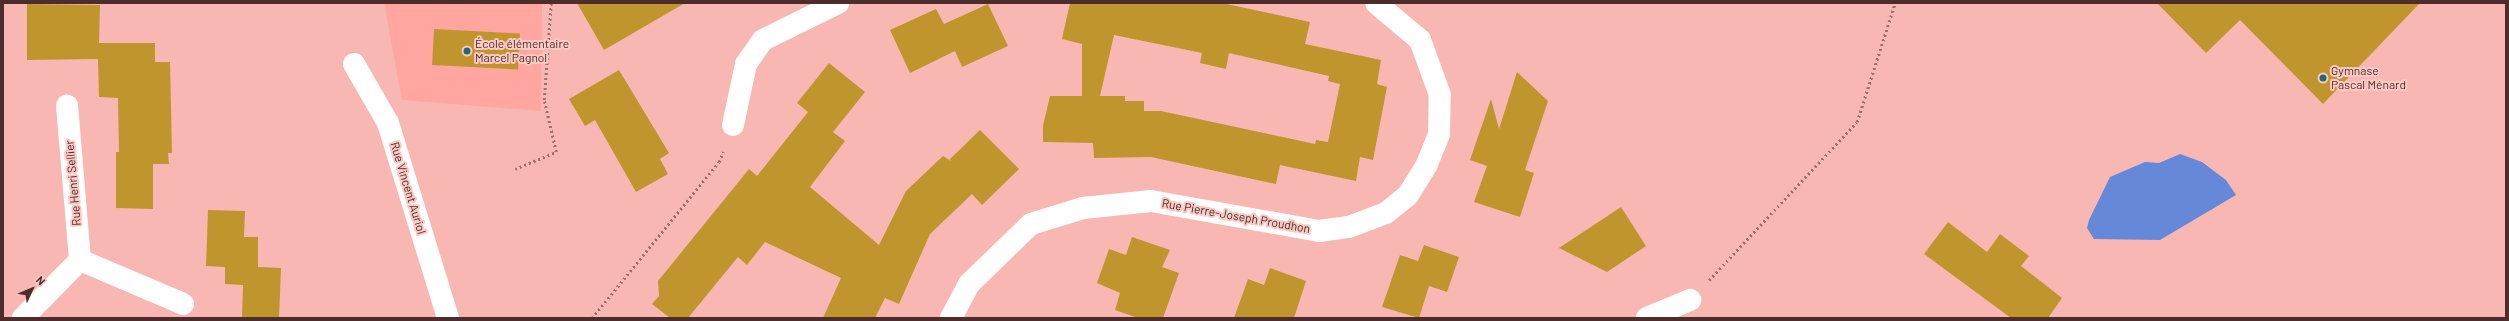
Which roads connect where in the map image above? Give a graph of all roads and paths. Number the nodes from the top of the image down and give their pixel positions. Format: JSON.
{"nodes":[{"id":1,"x":551,"y":3,"type":"edge"},
{"id":2,"x":838,"y":3,"type":"edge"},
{"id":3,"x":1376,"y":3,"type":"edge"},
{"id":4,"x":1895,"y":3,"type":"edge"},
{"id":5,"x":354,"y":64,"type":"dead end"},
{"id":6,"x":67,"y":106,"type":"dead end"},
{"id":7,"x":733,"y":125,"type":"joint"},
{"id":8,"x":515,"y":169,"type":"dead end"},
{"id":9,"x":80,"y":260,"type":"junction"},
{"id":10,"x":1690,"y":300,"type":"joint"},
{"id":11,"x":183,"y":304,"type":"dead end"},
{"id":12,"x":24,"y":318,"type":"edge"},
{"id":13,"x":448,"y":318,"type":"edge"},
{"id":14,"x":592,"y":318,"type":"edge"},
{"id":15,"x":951,"y":318,"type":"edge"},
{"id":16,"x":1647,"y":318,"type":"edge"}],
"edges":[{"from":1,"to":8,"type":"path"},
{"from":2,"to":7,"type":"street"},
{"from":3,"to":15,"type":"street","name":"Rue Pierre-Joseph Proudhon"},
{"from":4,"to":10,"type":"path"},
{"from":5,"to":13,"type":"street","name":"Rue Vincent Auriol"},
{"from":6,"to":9,"type":"street","name":"Rue Henri Sellier"},
{"from":7,"to":14,"type":"path"},
{"from":9,"to":11,"type":"street"},
{"from":9,"to":12,"type":"street"},
{"from":10,"to":16,"type":"street"}]}
